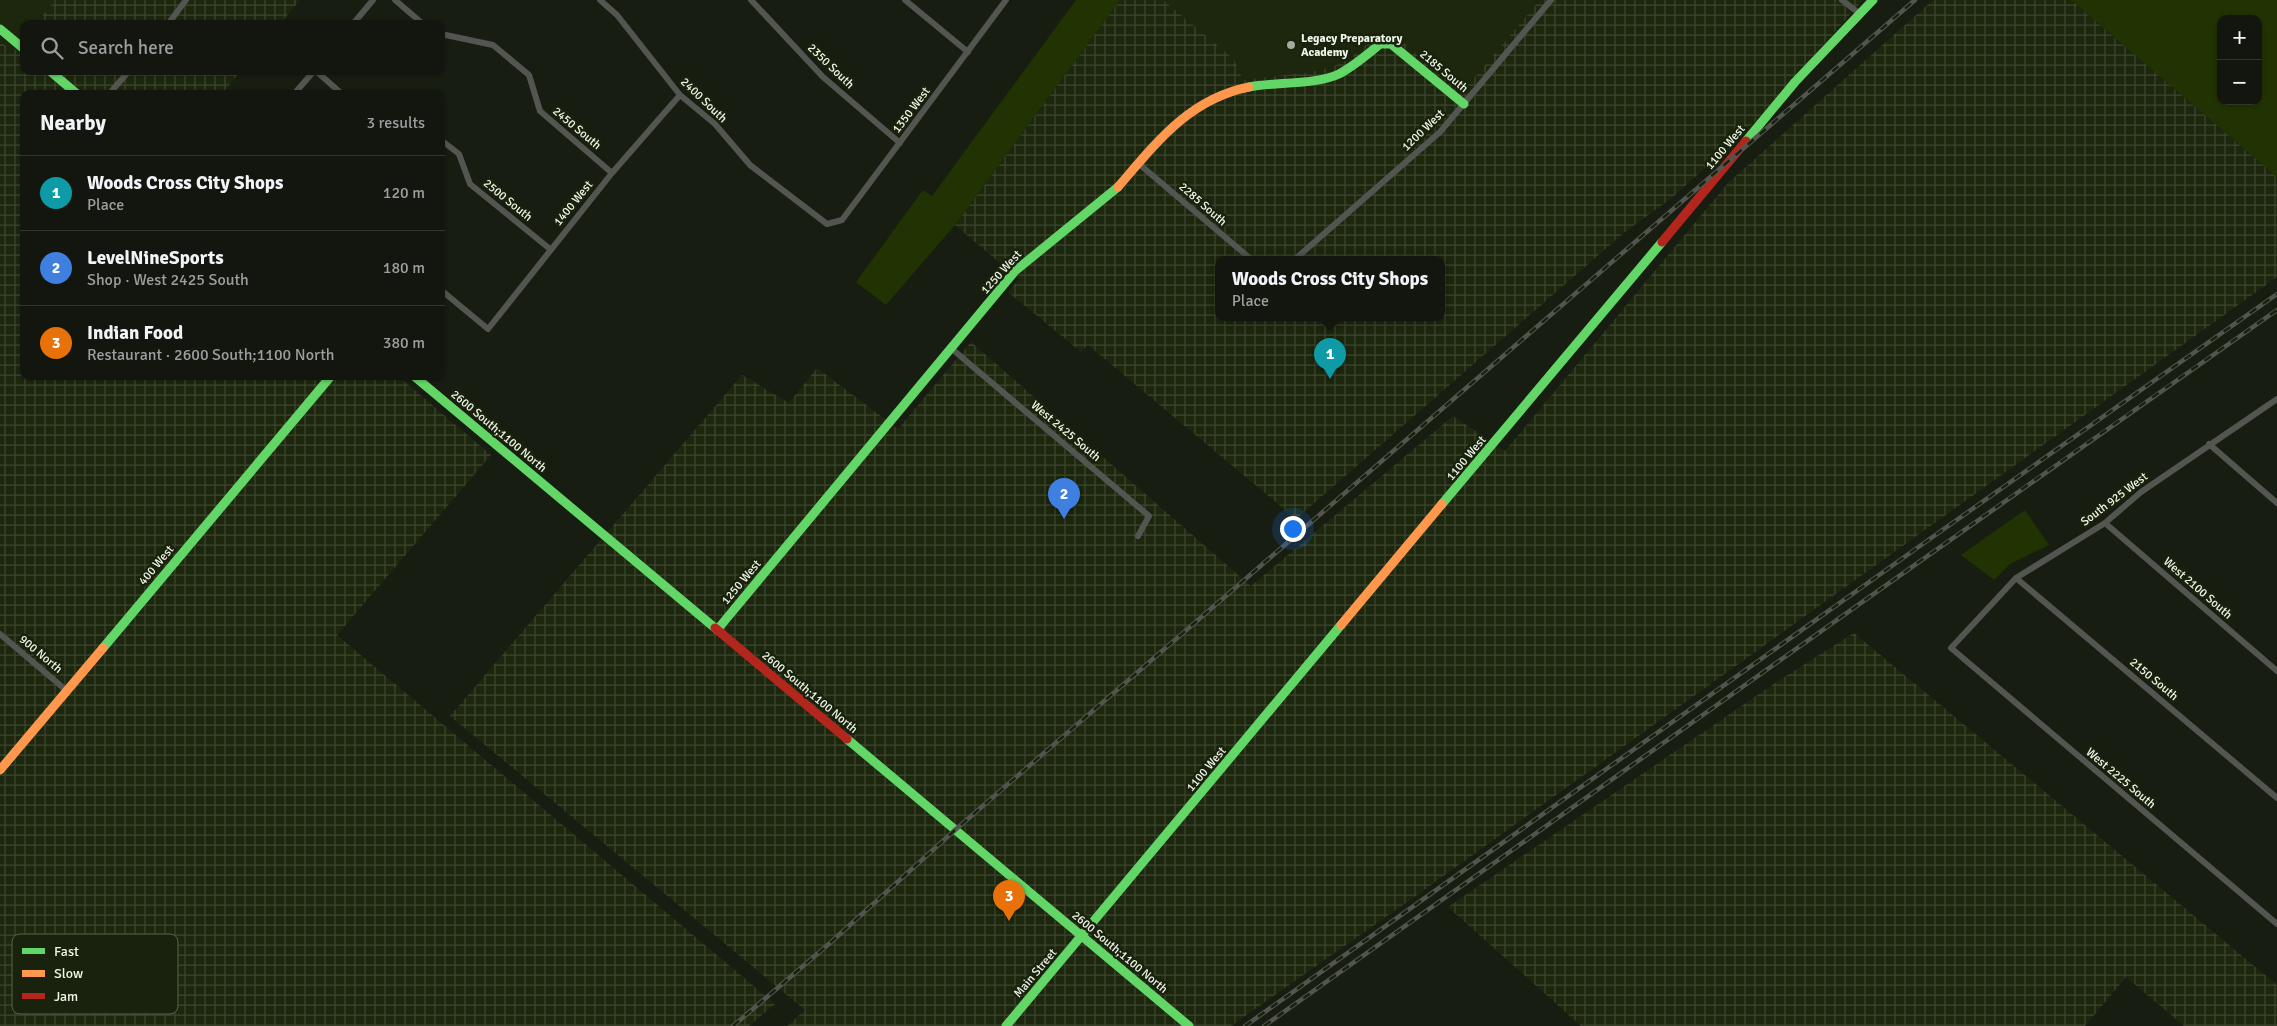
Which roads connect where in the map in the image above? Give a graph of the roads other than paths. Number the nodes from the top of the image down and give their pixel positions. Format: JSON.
{"nodes":[{"id":1,"x":186,"y":0,"type":"edge"},
{"id":2,"x":373,"y":0,"type":"edge"},
{"id":3,"x":395,"y":0,"type":"edge"},
{"id":4,"x":600,"y":0,"type":"edge"},
{"id":5,"x":751,"y":0,"type":"edge"},
{"id":6,"x":905,"y":0,"type":"edge"},
{"id":7,"x":1006,"y":0,"type":"edge"},
{"id":8,"x":1551,"y":0,"type":"edge"},
{"id":9,"x":1842,"y":0,"type":"edge"},
{"id":10,"x":1873,"y":0,"type":"edge"},
{"id":11,"x":1860,"y":14,"type":"junction"},
{"id":12,"x":171,"y":20,"type":"edge"},
{"id":13,"x":356,"y":20,"type":"edge"},
{"id":14,"x":418,"y":20,"type":"edge"},
{"id":15,"x":0,"y":29,"type":"edge"},
{"id":16,"x":445,"y":35,"type":"edge"},
{"id":17,"x":1383,"y":43,"type":"joint"},
{"id":18,"x":20,"y":46,"type":"edge"},
{"id":19,"x":968,"y":52,"type":"junction"},
{"id":20,"x":55,"y":75,"type":"edge"},
{"id":21,"x":126,"y":75,"type":"edge"},
{"id":22,"x":311,"y":75,"type":"edge"},
{"id":23,"x":320,"y":75,"type":"edge"},
{"id":24,"x":72,"y":90,"type":"edge"},
{"id":25,"x":112,"y":90,"type":"edge"},
{"id":26,"x":298,"y":90,"type":"edge"},
{"id":27,"x":337,"y":90,"type":"edge"},
{"id":28,"x":680,"y":95,"type":"junction"},
{"id":29,"x":1464,"y":104,"type":"junction"},
{"id":30,"x":445,"y":143,"type":"edge"},
{"id":31,"x":900,"y":143,"type":"junction"},
{"id":32,"x":1139,"y":164,"type":"junction"},
{"id":33,"x":612,"y":173,"type":"junction"},
{"id":34,"x":827,"y":224,"type":"joint"},
{"id":35,"x":550,"y":249,"type":"junction"},
{"id":36,"x":1247,"y":256,"type":"edge"},
{"id":37,"x":1299,"y":256,"type":"edge"},
{"id":38,"x":445,"y":293,"type":"edge"},
{"id":39,"x":952,"y":349,"type":"junction"},
{"id":40,"x":328,"y":380,"type":"edge"},
{"id":41,"x":419,"y":380,"type":"edge"},
{"id":42,"x":2277,"y":399,"type":"edge"},
{"id":43,"x":2209,"y":444,"type":"junction"},
{"id":44,"x":2277,"y":503,"type":"edge"},
{"id":45,"x":2105,"y":523,"type":"junction"},
{"id":46,"x":1138,"y":536,"type":"dead end"},
{"id":47,"x":2016,"y":578,"type":"junction"},
{"id":48,"x":717,"y":630,"type":"junction"},
{"id":49,"x":0,"y":634,"type":"edge"},
{"id":50,"x":1950,"y":648,"type":"joint"},
{"id":51,"x":2277,"y":671,"type":"edge"},
{"id":52,"x":67,"y":690,"type":"junction"},
{"id":53,"x":0,"y":770,"type":"edge"},
{"id":54,"x":2277,"y":798,"type":"edge"},
{"id":55,"x":2277,"y":924,"type":"edge"},
{"id":56,"x":1082,"y":936,"type":"junction"},
{"id":57,"x":1006,"y":1026,"type":"edge"},
{"id":58,"x":1189,"y":1026,"type":"edge"}],
"edges":[{"from":1,"to":12,"type":"street"},
{"from":2,"to":13,"type":"street"},
{"from":3,"to":14,"type":"street"},
{"from":4,"to":28,"type":"street","name":"2400 South"},
{"from":5,"to":31,"type":"street","name":"2350 South"},
{"from":6,"to":19,"type":"street"},
{"from":7,"to":19,"type":"street","name":"1350 West"},
{"from":8,"to":29,"type":"street","name":"1200 West"},
{"from":9,"to":11,"type":"street"},
{"from":10,"to":11,"type":"street","name":"1100 West"},
{"from":11,"to":56,"type":"street","name":"1100 West"},
{"from":15,"to":18,"type":"street"},
{"from":16,"to":33,"type":"street","name":"2450 South"},
{"from":17,"to":29,"type":"street","name":"2185 South"},
{"from":17,"to":32,"type":"street","name":"1250 West"},
{"from":19,"to":31,"type":"street","name":"1350 West"},
{"from":20,"to":24,"type":"street"},
{"from":21,"to":25,"type":"street"},
{"from":22,"to":26,"type":"street"},
{"from":23,"to":27,"type":"street"},
{"from":28,"to":33,"type":"street","name":"1400 West"},
{"from":28,"to":34,"type":"street","name":"2400 South"},
{"from":29,"to":37,"type":"street","name":"1200 West"},
{"from":30,"to":35,"type":"street","name":"2500 South"},
{"from":31,"to":34,"type":"street","name":"1350 West"},
{"from":32,"to":36,"type":"street","name":"2285 South"},
{"from":32,"to":39,"type":"street","name":"1250 West"},
{"from":33,"to":35,"type":"street","name":"1400 West"},
{"from":35,"to":38,"type":"street","name":"1400 West"},
{"from":39,"to":46,"type":"street","name":"West 2425 South"},
{"from":39,"to":48,"type":"street","name":"1250 West"},
{"from":40,"to":52,"type":"street","name":"400 West"},
{"from":41,"to":48,"type":"street","name":"2600 South;1100 North"},
{"from":42,"to":43,"type":"street","name":"South 925 West"},
{"from":43,"to":44,"type":"street"},
{"from":43,"to":45,"type":"street","name":"South 925 West"},
{"from":45,"to":47,"type":"street","name":"South 925 West"},
{"from":45,"to":51,"type":"street","name":"West 2100 South"},
{"from":47,"to":50,"type":"street","name":"South 925 West"},
{"from":47,"to":54,"type":"street","name":"2150 South"},
{"from":48,"to":56,"type":"street","name":"2600 South;1100 North"},
{"from":49,"to":52,"type":"street","name":"900 North"},
{"from":50,"to":55,"type":"street","name":"West 2225 South"},
{"from":52,"to":53,"type":"street","name":"400 West"},
{"from":56,"to":57,"type":"street","name":"Main Street"},
{"from":56,"to":58,"type":"street","name":"2600 South;1100 North"}]}
